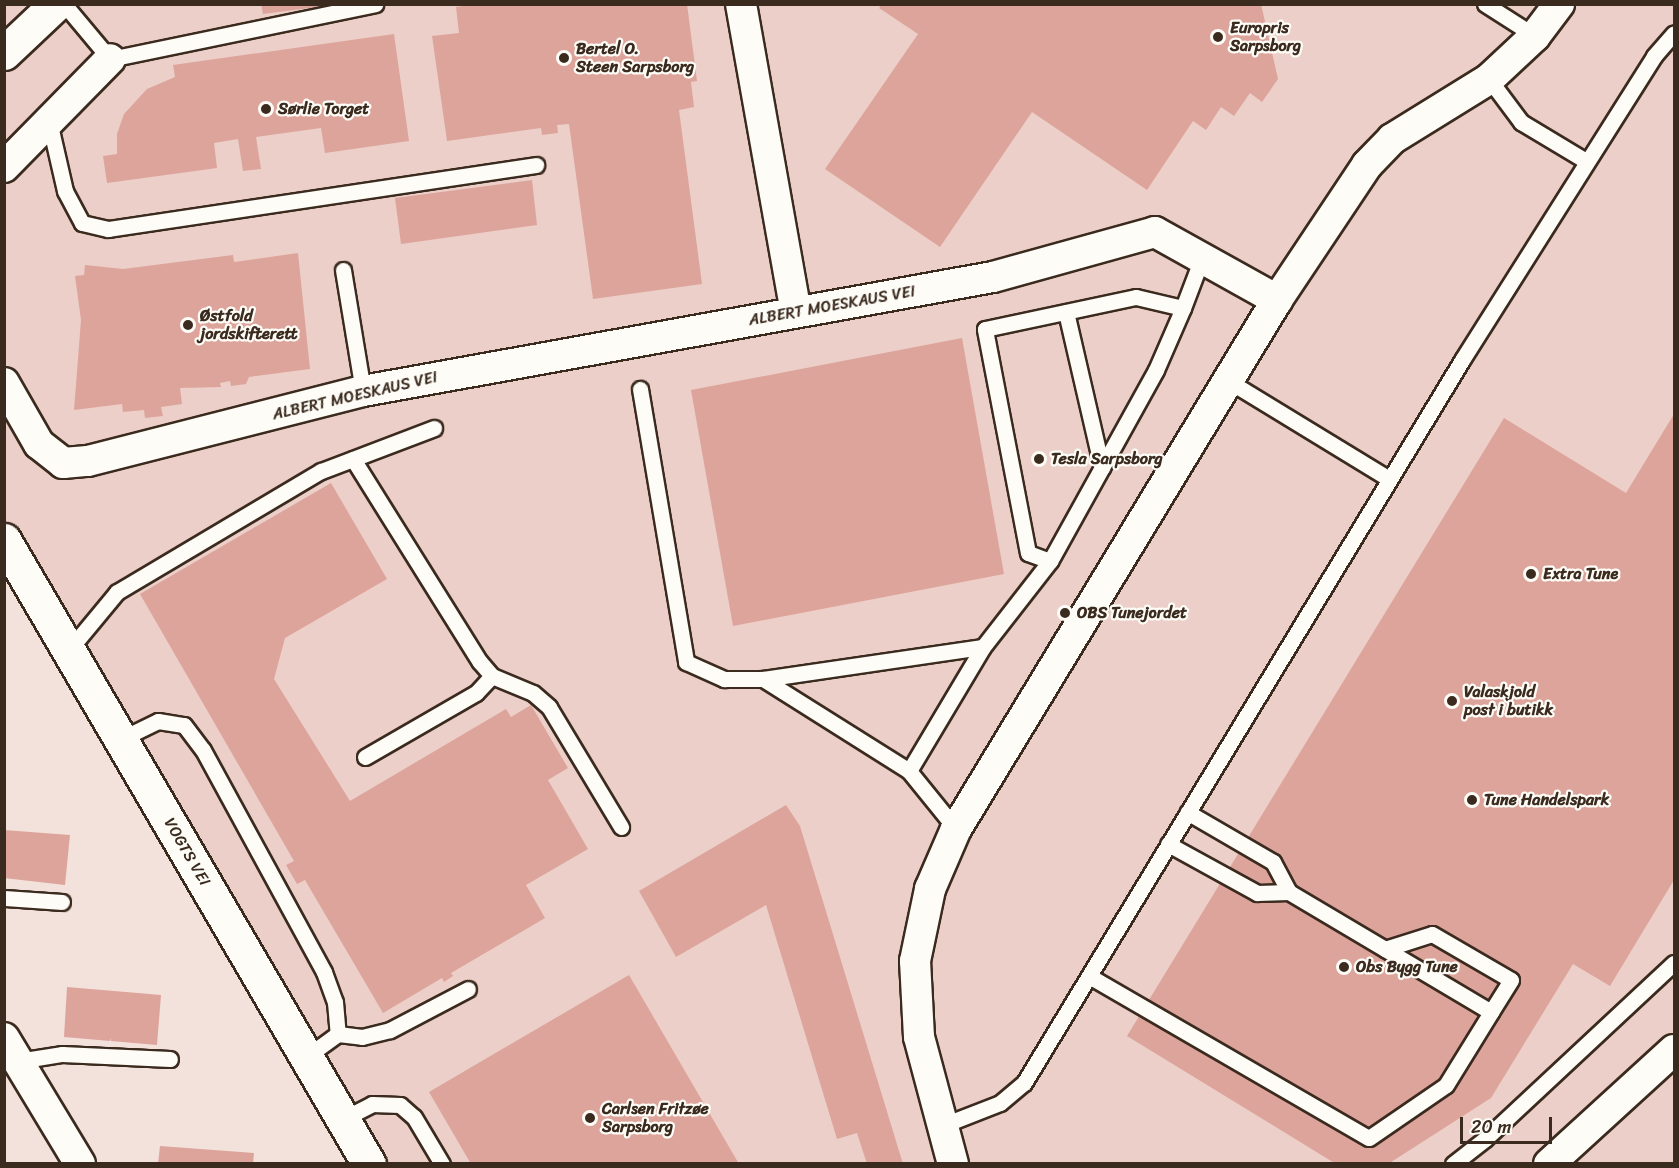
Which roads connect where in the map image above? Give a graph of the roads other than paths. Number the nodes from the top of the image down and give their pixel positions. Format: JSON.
{"nodes":[{"id":1,"x":56,"y":4,"type":"edge"},
{"id":2,"x":64,"y":4,"type":"edge"},
{"id":3,"x":375,"y":4,"type":"edge"},
{"id":4,"x":741,"y":4,"type":"edge"},
{"id":5,"x":1485,"y":4,"type":"edge"},
{"id":6,"x":1559,"y":4,"type":"edge"},
{"id":7,"x":1674,"y":33,"type":"edge"},
{"id":8,"x":1535,"y":36,"type":"junction"},
{"id":9,"x":4,"y":53,"type":"edge"},
{"id":10,"x":110,"y":59,"type":"junction"},
{"id":11,"x":1489,"y":79,"type":"junction"},
{"id":12,"x":49,"y":121,"type":"junction"},
{"id":13,"x":1586,"y":161,"type":"junction"},
{"id":14,"x":536,"y":165,"type":"dead end"},
{"id":15,"x":4,"y":167,"type":"edge"},
{"id":16,"x":1203,"y":258,"type":"junction"},
{"id":17,"x":343,"y":270,"type":"dead end"},
{"id":18,"x":1277,"y":300,"type":"junction"},
{"id":19,"x":1183,"y":308,"type":"junction"},
{"id":20,"x":796,"y":312,"type":"junction"},
{"id":21,"x":1066,"y":312,"type":"junction"},
{"id":22,"x":1227,"y":381,"type":"junction"},
{"id":23,"x":4,"y":383,"type":"edge"},
{"id":24,"x":640,"y":388,"type":"dead end"},
{"id":25,"x":363,"y":391,"type":"junction"},
{"id":26,"x":434,"y":428,"type":"dead end"},
{"id":27,"x":352,"y":459,"type":"junction"},
{"id":28,"x":1102,"y":468,"type":"junction"},
{"id":29,"x":1389,"y":479,"type":"junction"},
{"id":30,"x":4,"y":540,"type":"edge"},
{"id":31,"x":1050,"y":561,"type":"junction"},
{"id":32,"x":983,"y":647,"type":"junction"},
{"id":33,"x":69,"y":650,"type":"junction"},
{"id":34,"x":492,"y":676,"type":"junction"},
{"id":35,"x":763,"y":679,"type":"junction"},
{"id":36,"x":121,"y":739,"type":"junction"},
{"id":37,"x":365,"y":757,"type":"dead end"},
{"id":38,"x":909,"y":771,"type":"junction"},
{"id":39,"x":1187,"y":812,"type":"junction"},
{"id":40,"x":621,"y":827,"type":"dead end"},
{"id":41,"x":956,"y":829,"type":"junction"},
{"id":42,"x":1168,"y":844,"type":"junction"},
{"id":43,"x":1289,"y":892,"type":"junction"},
{"id":44,"x":4,"y":898,"type":"edge"},
{"id":45,"x":62,"y":902,"type":"dead end"},
{"id":46,"x":1385,"y":949,"type":"junction"},
{"id":47,"x":1674,"y":963,"type":"edge"},
{"id":48,"x":1089,"y":976,"type":"junction"},
{"id":49,"x":468,"y":989,"type":"dead end"},
{"id":50,"x":1491,"y":1012,"type":"junction"},
{"id":51,"x":338,"y":1034,"type":"junction"},
{"id":52,"x":11,"y":1050,"type":"edge"},
{"id":53,"x":1674,"y":1050,"type":"edge"},
{"id":54,"x":306,"y":1057,"type":"junction"},
{"id":55,"x":170,"y":1059,"type":"dead end"},
{"id":56,"x":343,"y":1119,"type":"junction"},
{"id":57,"x":941,"y":1126,"type":"junction"},
{"id":58,"x":80,"y":1164,"type":"edge"},
{"id":59,"x":369,"y":1164,"type":"edge"},
{"id":60,"x":442,"y":1164,"type":"edge"},
{"id":61,"x":953,"y":1164,"type":"edge"},
{"id":62,"x":1454,"y":1164,"type":"edge"},
{"id":63,"x":1549,"y":1164,"type":"edge"}],
"edges":[{"from":1,"to":9,"type":"street"},
{"from":2,"to":10,"type":"lane"},
{"from":3,"to":10,"type":"lane"},
{"from":4,"to":20,"type":"street"},
{"from":5,"to":8,"type":"lane"},
{"from":6,"to":8,"type":"street"},
{"from":7,"to":13,"type":"lane"},
{"from":8,"to":11,"type":"street"},
{"from":10,"to":12,"type":"street"},
{"from":11,"to":13,"type":"lane"},
{"from":11,"to":18,"type":"street"},
{"from":12,"to":14,"type":"lane"},
{"from":12,"to":15,"type":"street"},
{"from":13,"to":29,"type":"lane"},
{"from":16,"to":18,"type":"street","name":"ALBERT MOESKAUS VEI"},
{"from":16,"to":19,"type":"lane"},
{"from":16,"to":20,"type":"street","name":"ALBERT MOESKAUS VEI"},
{"from":17,"to":25,"type":"lane"},
{"from":18,"to":22,"type":"street"},
{"from":19,"to":21,"type":"lane"},
{"from":19,"to":28,"type":"lane"},
{"from":20,"to":25,"type":"street","name":"ALBERT MOESKAUS VEI"},
{"from":21,"to":28,"type":"lane"},
{"from":21,"to":31,"type":"lane"},
{"from":22,"to":29,"type":"lane"},
{"from":22,"to":41,"type":"street"},
{"from":23,"to":25,"type":"street","name":"ALBERT MOESKAUS VEI"},
{"from":24,"to":35,"type":"lane"},
{"from":26,"to":27,"type":"lane"},
{"from":27,"to":33,"type":"lane"},
{"from":27,"to":34,"type":"lane"},
{"from":28,"to":31,"type":"lane"},
{"from":29,"to":39,"type":"lane"},
{"from":30,"to":33,"type":"street","name":"VOGTS VEI"},
{"from":31,"to":32,"type":"lane"},
{"from":32,"to":35,"type":"lane"},
{"from":32,"to":38,"type":"lane"},
{"from":33,"to":36,"type":"street","name":"VOGTS VEI"},
{"from":34,"to":37,"type":"lane"},
{"from":34,"to":40,"type":"lane"},
{"from":35,"to":38,"type":"lane"},
{"from":36,"to":51,"type":"lane"},
{"from":36,"to":54,"type":"street","name":"VOGTS VEI"},
{"from":38,"to":41,"type":"lane"},
{"from":39,"to":42,"type":"lane"},
{"from":39,"to":43,"type":"lane"},
{"from":41,"to":57,"type":"street"},
{"from":42,"to":43,"type":"lane"},
{"from":42,"to":48,"type":"lane"},
{"from":43,"to":46,"type":"lane"},
{"from":44,"to":45,"type":"lane"},
{"from":46,"to":50,"type":"lane"},
{"from":46,"to":50,"type":"lane"},
{"from":47,"to":62,"type":"lane"},
{"from":48,"to":50,"type":"lane"},
{"from":48,"to":57,"type":"lane"},
{"from":49,"to":51,"type":"lane"},
{"from":51,"to":54,"type":"lane"},
{"from":52,"to":55,"type":"lane"},
{"from":52,"to":58,"type":"street"},
{"from":53,"to":63,"type":"street"},
{"from":54,"to":56,"type":"street","name":"VOGTS VEI"},
{"from":56,"to":59,"type":"street","name":"VOGTS VEI"},
{"from":56,"to":60,"type":"lane"},
{"from":57,"to":61,"type":"street"}]}
